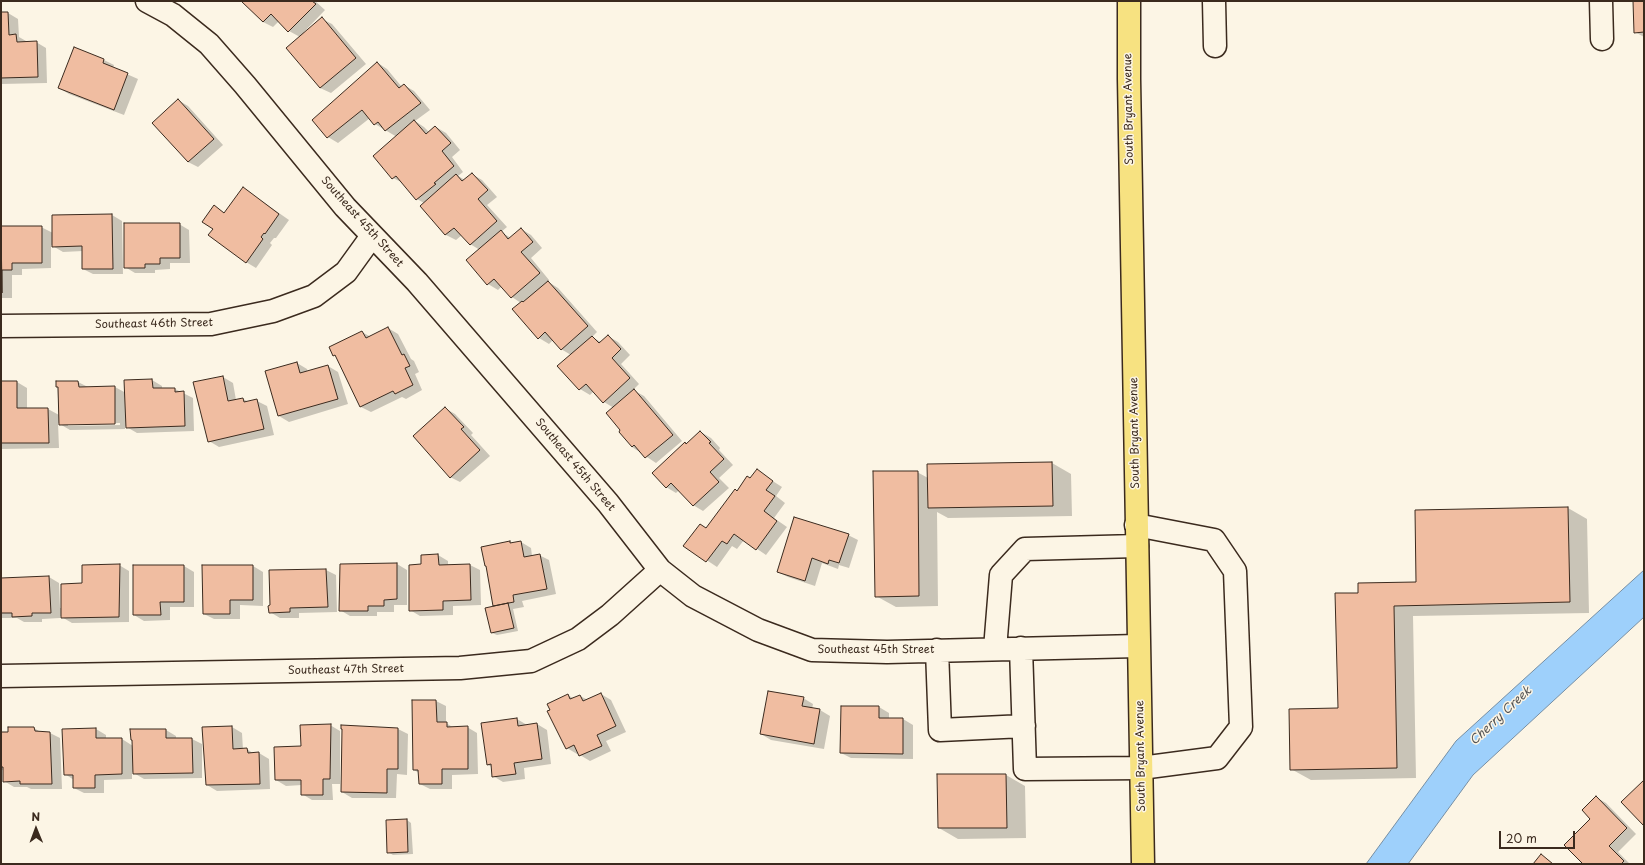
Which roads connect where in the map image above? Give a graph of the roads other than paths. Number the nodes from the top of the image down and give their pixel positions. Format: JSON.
{"nodes":[{"id":1,"x":146,"y":1,"type":"edge"},
{"id":2,"x":1129,"y":1,"type":"edge"},
{"id":3,"x":1214,"y":1,"type":"edge"},
{"id":4,"x":1601,"y":1,"type":"edge"},
{"id":5,"x":1602,"y":39,"type":"dead end"},
{"id":6,"x":1215,"y":46,"type":"dead end"},
{"id":7,"x":372,"y":236,"type":"junction"},
{"id":8,"x":1,"y":326,"type":"edge"},
{"id":9,"x":1137,"y":536,"type":"junction"},
{"id":10,"x":660,"y":570,"type":"junction"},
{"id":11,"x":1138,"y":646,"type":"junction"},
{"id":12,"x":1021,"y":648,"type":"junction"},
{"id":13,"x":995,"y":649,"type":"junction"},
{"id":14,"x":937,"y":650,"type":"junction"},
{"id":15,"x":1,"y":676,"type":"edge"},
{"id":16,"x":1024,"y":726,"type":"junction"},
{"id":17,"x":1141,"y":768,"type":"junction"},
{"id":18,"x":1143,"y":864,"type":"edge"}],
"edges":[{"from":1,"to":7,"type":"street","name":"Southeast 45th Street"},
{"from":2,"to":9,"type":"main road","name":"South Bryant Avenue"},
{"from":3,"to":6,"type":"street"},
{"from":4,"to":5,"type":"street"},
{"from":7,"to":8,"type":"street","name":"Southeast 46th Street"},
{"from":7,"to":10,"type":"street","name":"Southeast 45th Street"},
{"from":9,"to":11,"type":"main road","name":"South Bryant Avenue"},
{"from":9,"to":13,"type":"street"},
{"from":9,"to":17,"type":"street"},
{"from":10,"to":14,"type":"street","name":"Southeast 45th Street"},
{"from":10,"to":15,"type":"street","name":"Southeast 47th Street"},
{"from":11,"to":12,"type":"street","name":"Southeast 45th Street"},
{"from":11,"to":17,"type":"main road","name":"South Bryant Avenue"},
{"from":12,"to":13,"type":"street","name":"Southeast 45th Street"},
{"from":12,"to":16,"type":"street"},
{"from":13,"to":14,"type":"street","name":"Southeast 45th Street"},
{"from":14,"to":16,"type":"street"},
{"from":16,"to":17,"type":"street"},
{"from":17,"to":18,"type":"main road","name":"South Bryant Avenue"}]}
